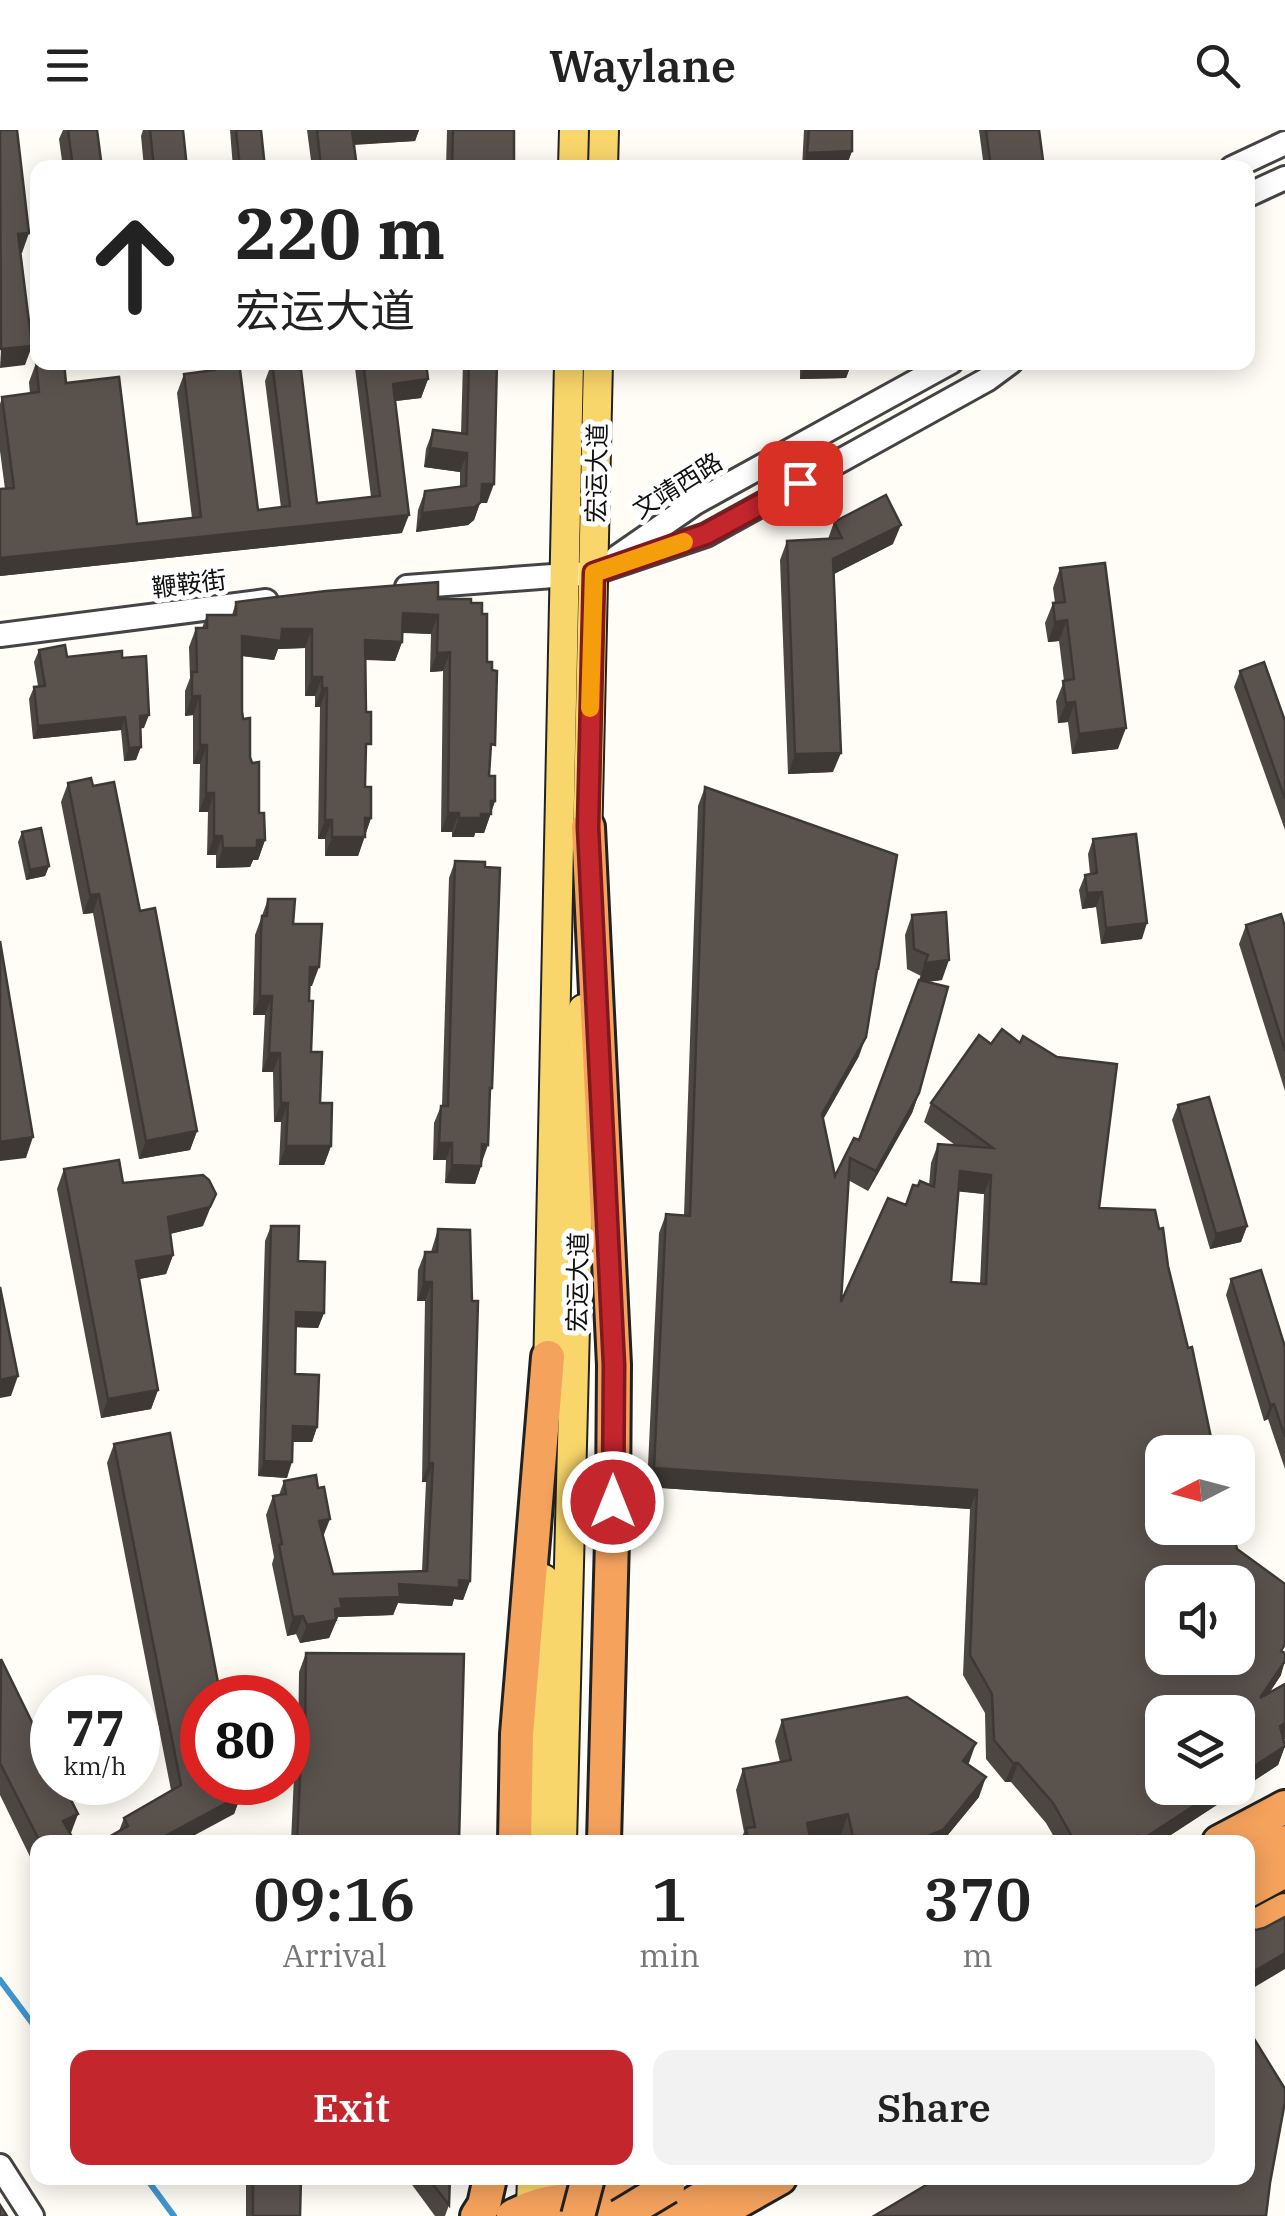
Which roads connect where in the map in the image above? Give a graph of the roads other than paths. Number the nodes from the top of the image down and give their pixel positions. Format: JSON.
{"nodes":[{"id":1,"x":574,"y":130,"type":"edge"},
{"id":2,"x":604,"y":130,"type":"edge"},
{"id":3,"x":1285,"y":143,"type":"edge"},
{"id":4,"x":573,"y":160,"type":"edge"},
{"id":5,"x":603,"y":160,"type":"edge"},
{"id":6,"x":1249,"y":160,"type":"edge"},
{"id":7,"x":1285,"y":178,"type":"edge"},
{"id":8,"x":1255,"y":193,"type":"edge"},
{"id":9,"x":569,"y":370,"type":"edge"},
{"id":10,"x":598,"y":370,"type":"edge"},
{"id":11,"x":936,"y":370,"type":"edge"},
{"id":12,"x":1001,"y":370,"type":"edge"},
{"id":13,"x":594,"y":573,"type":"junction"},
{"id":14,"x":564,"y":575,"type":"junction"},
{"id":15,"x":393,"y":588,"type":"edge"},
{"id":16,"x":297,"y":597,"type":"edge"},
{"id":17,"x":0,"y":636,"type":"edge"},
{"id":18,"x":588,"y":827,"type":"junction"},
{"id":19,"x":548,"y":1357,"type":"junction"},
{"id":20,"x":1285,"y":1807,"type":"edge"},
{"id":21,"x":515,"y":1835,"type":"edge"},
{"id":22,"x":538,"y":1835,"type":"edge"},
{"id":23,"x":562,"y":1835,"type":"edge"},
{"id":24,"x":604,"y":1835,"type":"edge"},
{"id":25,"x":1232,"y":1835,"type":"edge"},
{"id":26,"x":1285,"y":1842,"type":"edge"},
{"id":27,"x":1255,"y":1859,"type":"edge"},
{"id":28,"x":1285,"y":1870,"type":"edge"},
{"id":29,"x":1255,"y":1886,"type":"edge"},
{"id":30,"x":1285,"y":1910,"type":"edge"},
{"id":31,"x":1255,"y":1926,"type":"edge"},
{"id":32,"x":0,"y":2166,"type":"edge"},
{"id":33,"x":488,"y":2185,"type":"edge"},
{"id":34,"x":614,"y":2185,"type":"edge"},
{"id":35,"x":647,"y":2185,"type":"edge"},
{"id":36,"x":724,"y":2185,"type":"edge"},
{"id":37,"x":768,"y":2185,"type":"edge"},
{"id":38,"x":568,"y":2200,"type":"edge"},
{"id":39,"x":32,"y":2216,"type":"edge"},
{"id":40,"x":477,"y":2216,"type":"edge"},
{"id":41,"x":672,"y":2216,"type":"edge"},
{"id":42,"x":713,"y":2216,"type":"edge"}],
"edges":[{"from":1,"to":4,"type":"main road"},
{"from":2,"to":5,"type":"main road"},
{"from":3,"to":6,"type":"street"},
{"from":7,"to":8,"type":"street"},
{"from":9,"to":14,"type":"main road","name":"宏运大道"},
{"from":10,"to":13,"type":"main road","name":"宏运大道"},
{"from":11,"to":13,"type":"street","name":"文靖西路"},
{"from":12,"to":13,"type":"street","name":"文靖西路"},
{"from":13,"to":14,"type":"street","name":"文靖西路"},
{"from":13,"to":18,"type":"main road","name":"宏运大道"},
{"from":14,"to":15,"type":"street"},
{"from":14,"to":19,"type":"main road","name":"宏运大道"},
{"from":16,"to":17,"type":"street","name":"鞭鞍街"},
{"from":18,"to":23,"type":"main road","name":"宏运大道"},
{"from":18,"to":24,"type":"highway"},
{"from":19,"to":21,"type":"highway"},
{"from":19,"to":22,"type":"main road","name":"宏运大道"},
{"from":20,"to":25,"type":"highway"},
{"from":26,"to":27,"type":"highway"},
{"from":28,"to":29,"type":"highway"},
{"from":30,"to":31,"type":"highway"},
{"from":32,"to":39,"type":"street"},
{"from":33,"to":40,"type":"highway"},
{"from":34,"to":38,"type":"highway"},
{"from":35,"to":38,"type":"highway","bridge":true},
{"from":36,"to":41,"type":"highway"},
{"from":37,"to":42,"type":"highway"}]}
